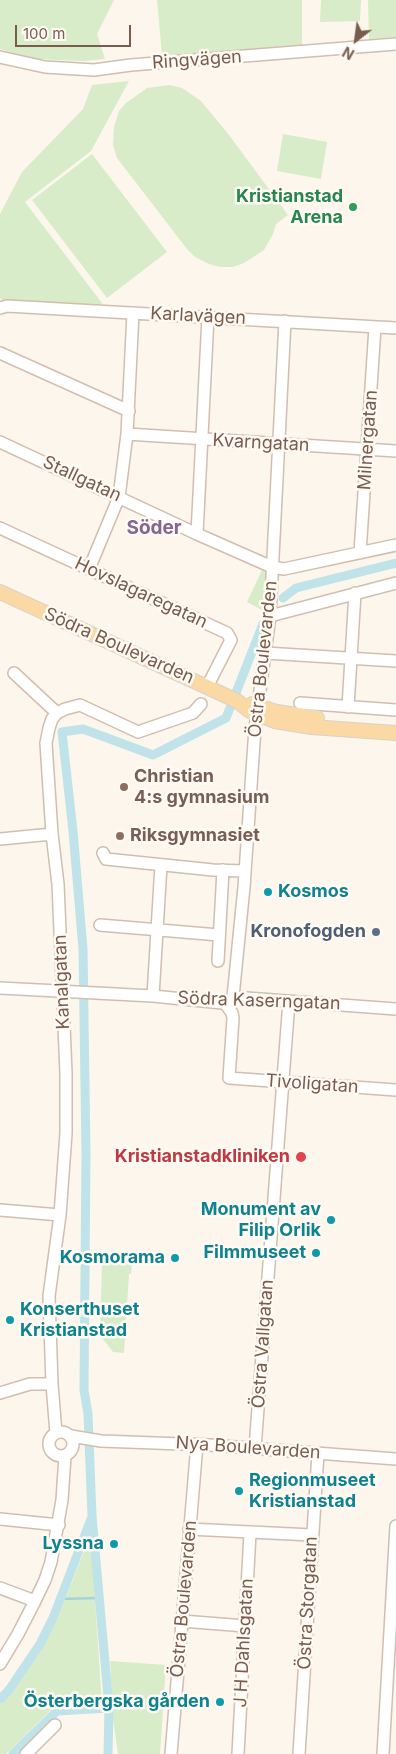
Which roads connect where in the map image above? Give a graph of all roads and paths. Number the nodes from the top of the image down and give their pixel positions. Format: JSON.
{"nodes":[{"id":1,"x":396,"y":44,"type":"edge"},
{"id":2,"x":0,"y":57,"type":"edge"},
{"id":3,"x":0,"y":308,"type":"edge"},
{"id":4,"x":133,"y":313,"type":"junction"},
{"id":5,"x":208,"y":317,"type":"junction"},
{"id":6,"x":284,"y":321,"type":"junction"},
{"id":7,"x":375,"y":326,"type":"junction"},
{"id":8,"x":396,"y":328,"type":"edge"},
{"id":9,"x":0,"y":353,"type":"edge"},
{"id":10,"x":129,"y":411,"type":"junction"},
{"id":11,"x":127,"y":434,"type":"junction"},
{"id":12,"x":202,"y":439,"type":"junction"},
{"id":13,"x":0,"y":442,"type":"edge"},
{"id":14,"x":278,"y":444,"type":"junction"},
{"id":15,"x":367,"y":449,"type":"junction"},
{"id":16,"x":396,"y":451,"type":"edge"},
{"id":17,"x":119,"y":497,"type":"junction"},
{"id":18,"x":0,"y":528,"type":"edge"},
{"id":19,"x":197,"y":534,"type":"junction"},
{"id":20,"x":396,"y":545,"type":"edge"},
{"id":21,"x":360,"y":553,"type":"junction"},
{"id":22,"x":272,"y":567,"type":"junction"},
{"id":23,"x":89,"y":569,"type":"junction"},
{"id":24,"x":396,"y":583,"type":"edge"},
{"id":25,"x":0,"y":592,"type":"edge"},
{"id":26,"x":355,"y":593,"type":"junction"},
{"id":27,"x":270,"y":616,"type":"junction"},
{"id":28,"x":265,"y":653,"type":"junction"},
{"id":29,"x":351,"y":658,"type":"junction"},
{"id":30,"x":396,"y":661,"type":"edge"},
{"id":31,"x":14,"y":673,"type":"dead end"},
{"id":32,"x":207,"y":687,"type":"junction"},
{"id":33,"x":300,"y":703,"type":"dead end"},
{"id":34,"x":201,"y":704,"type":"dead end"},
{"id":35,"x":348,"y":707,"type":"junction"},
{"id":36,"x":258,"y":710,"type":"junction"},
{"id":37,"x":396,"y":710,"type":"edge"},
{"id":38,"x":57,"y":713,"type":"junction"},
{"id":39,"x":396,"y":723,"type":"edge"},
{"id":40,"x":396,"y":733,"type":"edge"},
{"id":41,"x":52,"y":834,"type":"junction"},
{"id":42,"x":0,"y":840,"type":"edge"},
{"id":43,"x":103,"y":853,"type":"dead end"},
{"id":44,"x":161,"y":865,"type":"junction"},
{"id":45,"x":224,"y":870,"type":"junction"},
{"id":46,"x":244,"y":871,"type":"junction"},
{"id":47,"x":100,"y":925,"type":"dead end"},
{"id":48,"x":156,"y":929,"type":"junction"},
{"id":49,"x":219,"y":935,"type":"junction"},
{"id":50,"x":218,"y":961,"type":"dead end"},
{"id":51,"x":0,"y":982,"type":"edge"},
{"id":52,"x":0,"y":988,"type":"edge"},
{"id":53,"x":62,"y":992,"type":"junction"},
{"id":54,"x":153,"y":996,"type":"junction"},
{"id":55,"x":229,"y":1000,"type":"junction"},
{"id":56,"x":289,"y":1001,"type":"junction"},
{"id":57,"x":396,"y":1009,"type":"edge"},
{"id":58,"x":229,"y":1078,"type":"joint"},
{"id":59,"x":283,"y":1082,"type":"junction"},
{"id":60,"x":396,"y":1090,"type":"edge"},
{"id":61,"x":0,"y":1210,"type":"edge"},
{"id":62,"x":60,"y":1215,"type":"junction"},
{"id":63,"x":52,"y":1384,"type":"junction"},
{"id":64,"x":0,"y":1393,"type":"edge"},
{"id":65,"x":68,"y":1443,"type":"junction"},
{"id":66,"x":197,"y":1444,"type":"junction"},
{"id":67,"x":255,"y":1448,"type":"junction"},
{"id":68,"x":318,"y":1453,"type":"junction"},
{"id":69,"x":396,"y":1458,"type":"edge"},
{"id":70,"x":0,"y":1519,"type":"edge"},
{"id":71,"x":59,"y":1525,"type":"junction"},
{"id":72,"x":396,"y":1526,"type":"edge"},
{"id":73,"x":190,"y":1529,"type":"junction"},
{"id":74,"x":250,"y":1533,"type":"junction"},
{"id":75,"x":312,"y":1535,"type":"junction"},
{"id":76,"x":395,"y":1543,"type":"edge"},
{"id":77,"x":0,"y":1588,"type":"edge"},
{"id":78,"x":35,"y":1601,"type":"junction"},
{"id":79,"x":182,"y":1621,"type":"junction"},
{"id":80,"x":245,"y":1626,"type":"junction"},
{"id":81,"x":392,"y":1662,"type":"edge"},
{"id":82,"x":0,"y":1664,"type":"edge"},
{"id":83,"x":55,"y":1725,"type":"dead end"},
{"id":84,"x":26,"y":1754,"type":"edge"},
{"id":85,"x":171,"y":1754,"type":"edge"},
{"id":86,"x":238,"y":1754,"type":"edge"},
{"id":87,"x":300,"y":1754,"type":"edge"},
{"id":88,"x":383,"y":1754,"type":"edge"}],
"edges":[{"from":1,"to":2,"type":"street","name":"Ringvägen"},
{"from":3,"to":4,"type":"street","name":"Karlavägen"},
{"from":4,"to":5,"type":"street","name":"Karlavägen"},
{"from":4,"to":10,"type":"street"},
{"from":5,"to":6,"type":"street","name":"Karlavägen"},
{"from":5,"to":12,"type":"street"},
{"from":6,"to":7,"type":"street","name":"Karlavägen"},
{"from":6,"to":14,"type":"street","name":"Östra Boulevarden"},
{"from":7,"to":8,"type":"street","name":"Karlavägen"},
{"from":7,"to":15,"type":"street","name":"Milnergatan"},
{"from":9,"to":10,"type":"street"},
{"from":10,"to":11,"type":"street"},
{"from":11,"to":12,"type":"street","name":"Kvarngatan"},
{"from":11,"to":17,"type":"street"},
{"from":12,"to":14,"type":"street","name":"Kvarngatan"},
{"from":12,"to":19,"type":"street"},
{"from":13,"to":17,"type":"street","name":"Stallgatan"},
{"from":14,"to":15,"type":"street","name":"Kvarngatan"},
{"from":14,"to":22,"type":"street","name":"Östra Boulevarden"},
{"from":15,"to":16,"type":"street","name":"Kvarngatan"},
{"from":15,"to":21,"type":"street","name":"Milnergatan"},
{"from":17,"to":19,"type":"street","name":"Stallgatan"},
{"from":17,"to":23,"type":"street"},
{"from":18,"to":23,"type":"street","name":"Hovslagaregatan"},
{"from":19,"to":22,"type":"street","name":"Stallgatan"},
{"from":20,"to":21,"type":"street"},
{"from":21,"to":22,"type":"street"},
{"from":22,"to":27,"type":"street","name":"Östra Boulevarden"},
{"from":23,"to":32,"type":"street","name":"Hovslagaregatan"},
{"from":24,"to":26,"type":"street"},
{"from":25,"to":32,"type":"main road","name":"Södra Boulevarden"},
{"from":26,"to":27,"type":"street"},
{"from":26,"to":29,"type":"street"},
{"from":27,"to":28,"type":"street","name":"Östra Boulevarden"},
{"from":28,"to":29,"type":"street"},
{"from":28,"to":36,"type":"street","name":"Östra Boulevarden"},
{"from":29,"to":30,"type":"street"},
{"from":29,"to":35,"type":"street"},
{"from":31,"to":38,"type":"street"},
{"from":32,"to":36,"type":"main road","name":"Södra Boulevarden"},
{"from":33,"to":35,"type":"street"},
{"from":34,"to":38,"type":"street"},
{"from":35,"to":37,"type":"street"},
{"from":36,"to":39,"type":"main road","name":"Södra Boulevarden"},
{"from":36,"to":40,"type":"main road","name":"Södra Boulevarden"},
{"from":36,"to":46,"type":"street","name":"Östra Boulevarden"},
{"from":38,"to":41,"type":"street","name":"Kanalgatan"},
{"from":41,"to":42,"type":"street"},
{"from":41,"to":53,"type":"street","name":"Kanalgatan"},
{"from":43,"to":44,"type":"street"},
{"from":44,"to":45,"type":"street"},
{"from":44,"to":48,"type":"street"},
{"from":45,"to":46,"type":"street"},
{"from":45,"to":49,"type":"street"},
{"from":46,"to":55,"type":"street","name":"Östra Boulevarden"},
{"from":47,"to":48,"type":"street"},
{"from":48,"to":49,"type":"street"},
{"from":48,"to":54,"type":"street"},
{"from":49,"to":50,"type":"street"},
{"from":51,"to":53,"type":"street","name":"Södra Kaserngatan"},
{"from":52,"to":53,"type":"street","name":"Södra Kaserngatan"},
{"from":53,"to":54,"type":"street","name":"Södra Kaserngatan"},
{"from":53,"to":62,"type":"street","name":"Kanalgatan"},
{"from":54,"to":55,"type":"street","name":"Södra Kaserngatan"},
{"from":55,"to":56,"type":"street","name":"Södra Kaserngatan"},
{"from":55,"to":58,"type":"street","name":"Östra Boulevarden"},
{"from":56,"to":57,"type":"street","name":"Södra Kaserngatan"},
{"from":56,"to":59,"type":"street","name":"Östra Vallgatan"},
{"from":58,"to":59,"type":"street","name":"Tivoligatan"},
{"from":59,"to":60,"type":"street","name":"Tivoligatan"},
{"from":59,"to":67,"type":"street","name":"Östra Vallgatan"},
{"from":61,"to":62,"type":"street"},
{"from":62,"to":63,"type":"street","name":"Kanalgatan"},
{"from":63,"to":64,"type":"street"},
{"from":63,"to":65,"type":"street","name":"Kanalgatan"},
{"from":65,"to":66,"type":"street","name":"Nya Boulevarden"},
{"from":65,"to":71,"type":"street"},
{"from":66,"to":67,"type":"street","name":"Nya Boulevarden"},
{"from":66,"to":73,"type":"street","name":"Östra Boulevarden"},
{"from":67,"to":68,"type":"street","name":"Nya Boulevarden"},
{"from":68,"to":69,"type":"street","name":"Nya Boulevarden"},
{"from":68,"to":75,"type":"street","name":"Östra Storgatan"},
{"from":70,"to":71,"type":"street"},
{"from":71,"to":78,"type":"street"},
{"from":72,"to":76,"type":"street"},
{"from":73,"to":74,"type":"street"},
{"from":73,"to":79,"type":"street","name":"Östra Boulevarden"},
{"from":74,"to":75,"type":"street"},
{"from":74,"to":80,"type":"street","name":"J H Dahlsgatan"},
{"from":75,"to":87,"type":"street","name":"Östra Storgatan"},
{"from":76,"to":81,"type":"street"},
{"from":77,"to":78,"type":"street"},
{"from":78,"to":82,"type":"street"},
{"from":79,"to":80,"type":"street"},
{"from":79,"to":85,"type":"street","name":"Östra Boulevarden"},
{"from":80,"to":86,"type":"street","name":"J H Dahlsgatan"},
{"from":81,"to":88,"type":"street"},
{"from":83,"to":84,"type":"street"}]}
